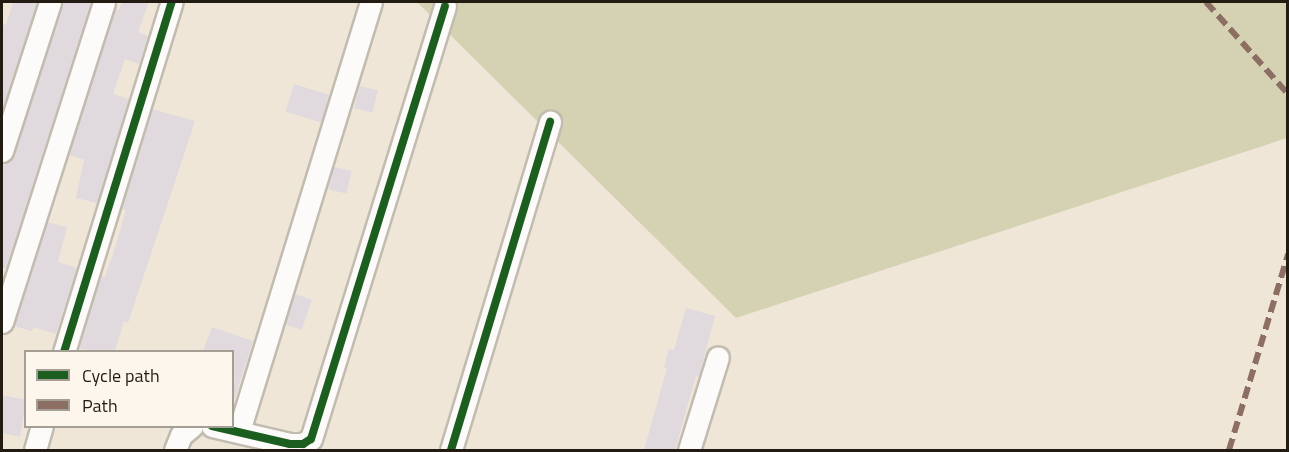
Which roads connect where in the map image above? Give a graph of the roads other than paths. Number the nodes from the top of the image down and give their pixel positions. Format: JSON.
{"nodes":[{"id":1,"x":50,"y":2,"type":"edge"},
{"id":2,"x":104,"y":2,"type":"edge"},
{"id":3,"x":172,"y":2,"type":"edge"},
{"id":4,"x":371,"y":2,"type":"edge"},
{"id":5,"x":445,"y":6,"type":"dead end"},
{"id":6,"x":550,"y":122,"type":"dead end"},
{"id":7,"x":2,"y":152,"type":"edge"},
{"id":8,"x":2,"y":322,"type":"edge"},
{"id":9,"x":64,"y":350,"type":"edge"},
{"id":10,"x":718,"y":357,"type":"dead end"},
{"id":11,"x":41,"y":428,"type":"edge"},
{"id":12,"x":190,"y":428,"type":"edge"},
{"id":13,"x":222,"y":428,"type":"edge"},
{"id":14,"x":238,"y":431,"type":"junction"},
{"id":15,"x":35,"y":450,"type":"edge"},
{"id":16,"x":175,"y":450,"type":"edge"},
{"id":17,"x":451,"y":450,"type":"edge"},
{"id":18,"x":689,"y":450,"type":"edge"}],
"edges":[{"from":1,"to":7,"type":"street"},
{"from":2,"to":8,"type":"street"},
{"from":3,"to":9,"type":"street"},
{"from":4,"to":14,"type":"street"},
{"from":5,"to":14,"type":"street"},
{"from":6,"to":17,"type":"street"},
{"from":10,"to":18,"type":"street"},
{"from":11,"to":15,"type":"street"},
{"from":12,"to":16,"type":"street"},
{"from":13,"to":14,"type":"street"}]}
